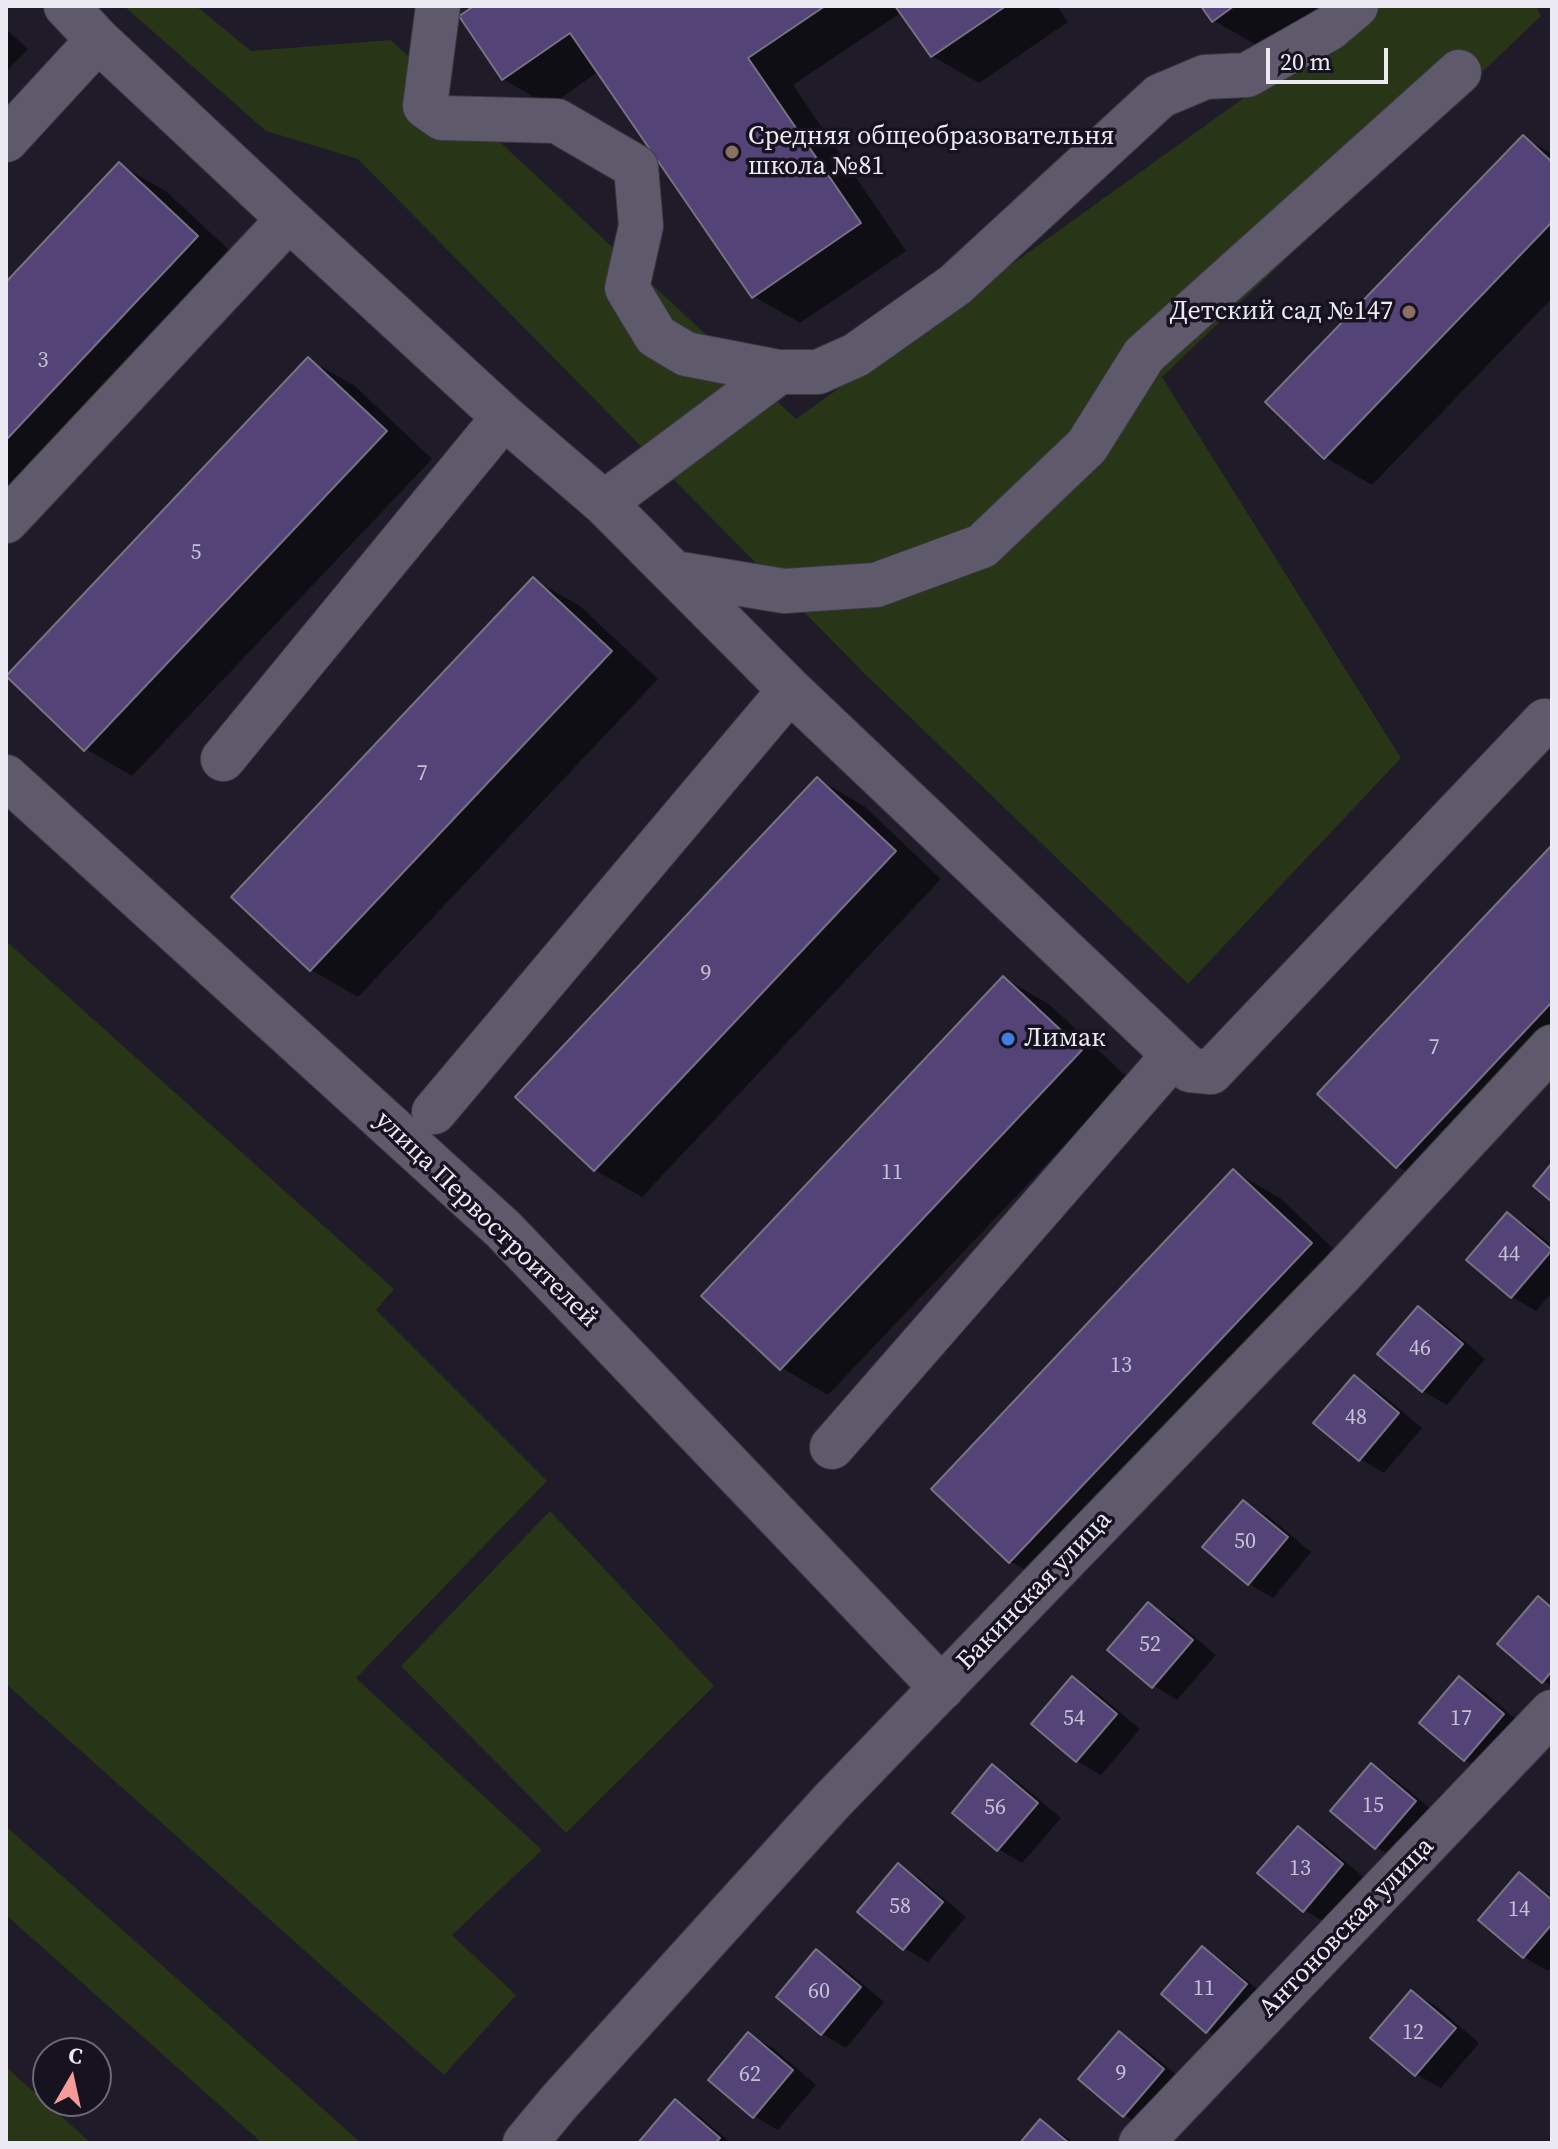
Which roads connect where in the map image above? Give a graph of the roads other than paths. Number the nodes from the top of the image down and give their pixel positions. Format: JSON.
{"nodes":[{"id":1,"x":66,"y":6,"type":"edge"},
{"id":2,"x":438,"y":6,"type":"edge"},
{"id":3,"x":1356,"y":6,"type":"edge"},
{"id":4,"x":98,"y":40,"type":"junction"},
{"id":5,"x":1459,"y":72,"type":"dead end"},
{"id":6,"x":6,"y":140,"type":"edge"},
{"id":7,"x":289,"y":219,"type":"junction"},
{"id":8,"x":779,"y":372,"type":"junction"},
{"id":9,"x":504,"y":417,"type":"junction"},
{"id":10,"x":604,"y":503,"type":"junction"},
{"id":11,"x":6,"y":521,"type":"edge"},
{"id":12,"x":674,"y":573,"type":"junction"},
{"id":13,"x":790,"y":690,"type":"junction"},
{"id":14,"x":1545,"y":721,"type":"dead end"},
{"id":15,"x":223,"y":759,"type":"dead end"},
{"id":16,"x":6,"y":777,"type":"edge"},
{"id":17,"x":1552,"y":1047,"type":"edge"},
{"id":18,"x":1173,"y":1056,"type":"junction"},
{"id":19,"x":434,"y":1112,"type":"dead end"},
{"id":20,"x":832,"y":1447,"type":"dead end"},
{"id":21,"x":942,"y":1688,"type":"junction"},
{"id":22,"x":1552,"y":1712,"type":"edge"},
{"id":23,"x":525,"y":2143,"type":"edge"},
{"id":24,"x":1141,"y":2143,"type":"edge"}],
"edges":[{"from":1,"to":4,"type":"street"},
{"from":2,"to":8,"type":"street"},
{"from":3,"to":8,"type":"street"},
{"from":4,"to":6,"type":"street"},
{"from":4,"to":7,"type":"street"},
{"from":5,"to":12,"type":"street"},
{"from":7,"to":9,"type":"street"},
{"from":7,"to":11,"type":"street"},
{"from":8,"to":10,"type":"street"},
{"from":9,"to":10,"type":"street"},
{"from":9,"to":15,"type":"street"},
{"from":10,"to":12,"type":"street"},
{"from":12,"to":13,"type":"street"},
{"from":13,"to":18,"type":"street"},
{"from":13,"to":19,"type":"street"},
{"from":14,"to":18,"type":"street"},
{"from":16,"to":21,"type":"street","name":"улица Первостроителей"},
{"from":17,"to":21,"type":"street","name":"Бакинская улица"},
{"from":18,"to":20,"type":"street"},
{"from":21,"to":23,"type":"street","name":"Бакинская улица"},
{"from":22,"to":24,"type":"street","name":"Антоновская улица"}]}
